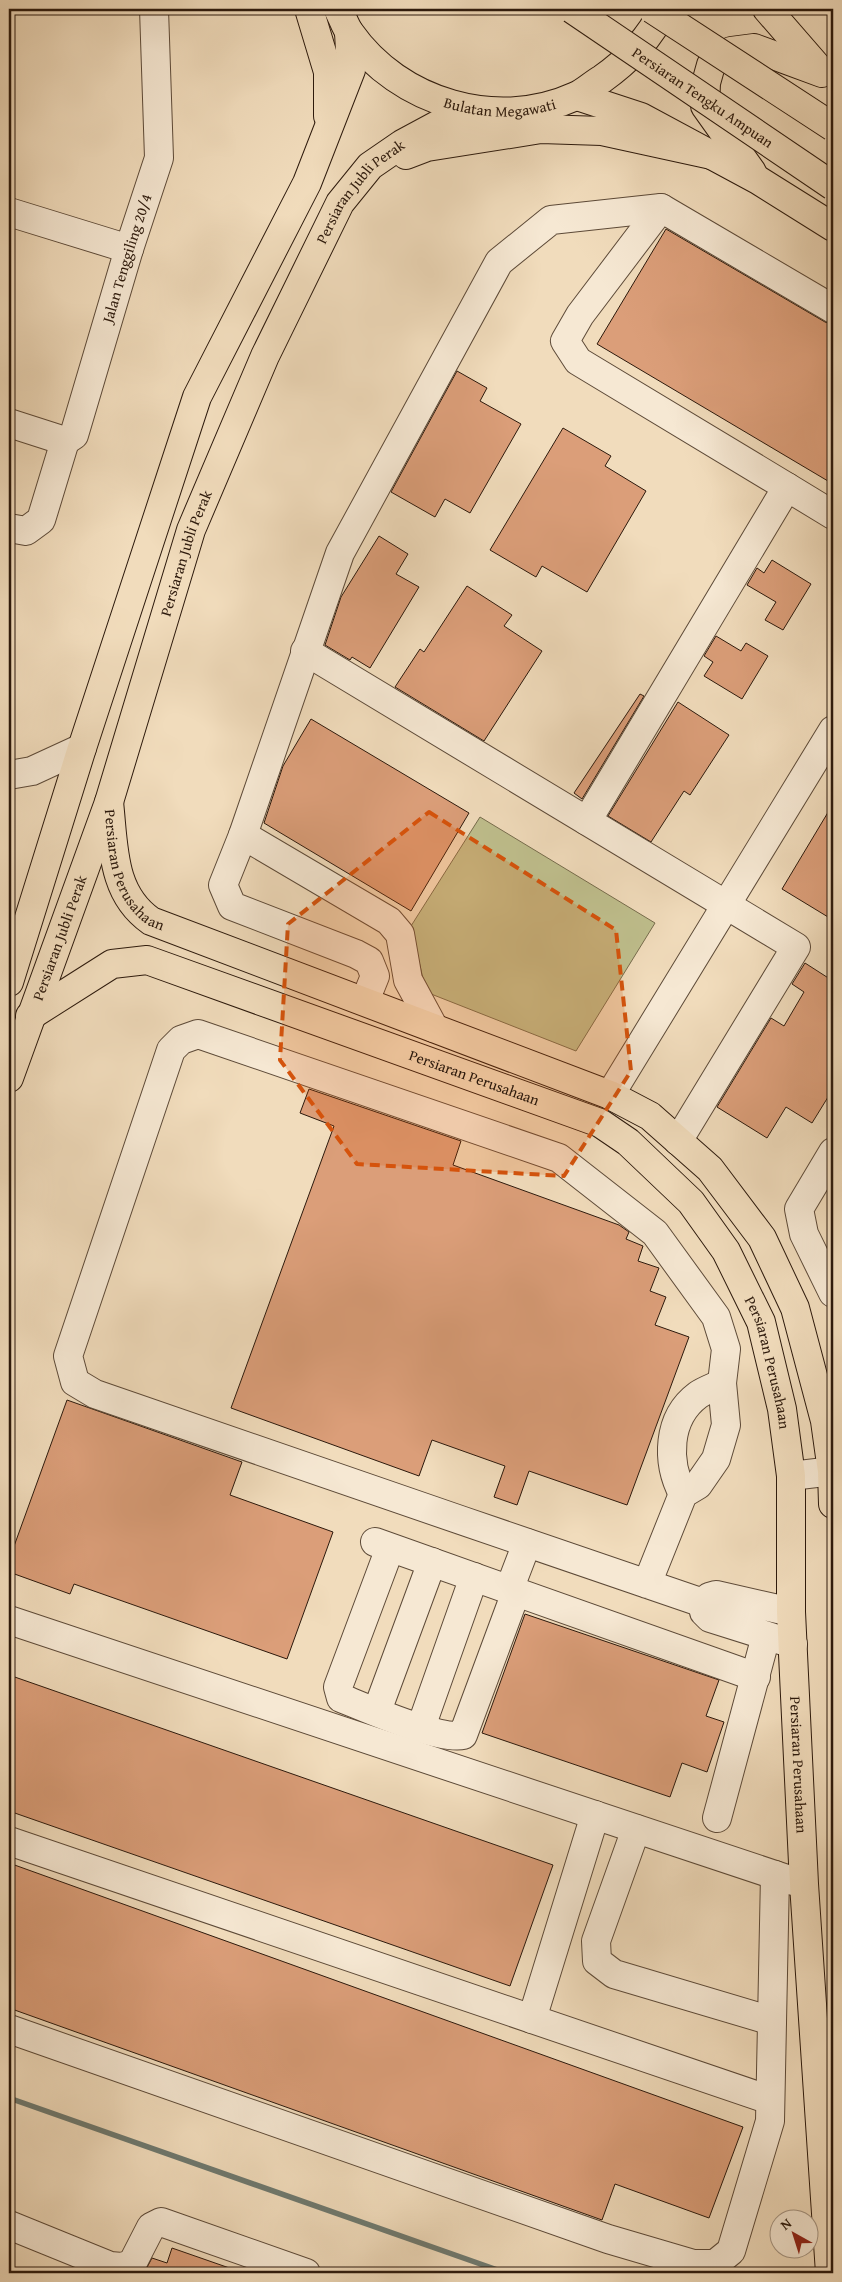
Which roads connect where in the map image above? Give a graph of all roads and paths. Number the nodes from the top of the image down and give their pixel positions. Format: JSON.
{"nodes":[{"id":1,"x":154,"y":9,"type":"edge"},
{"id":2,"x":309,"y":9,"type":"edge"},
{"id":3,"x":572,"y":9,"type":"edge"},
{"id":4,"x":652,"y":9,"type":"edge"},
{"id":5,"x":663,"y":9,"type":"edge"},
{"id":6,"x":767,"y":9,"type":"edge"},
{"id":7,"x":344,"y":20,"type":"edge"},
{"id":8,"x":827,"y":77,"type":"edge"},
{"id":9,"x":576,"y":96,"type":"junction"},
{"id":10,"x":480,"y":112,"type":"junction"},
{"id":11,"x":833,"y":127,"type":"edge"},
{"id":12,"x":328,"y":130,"type":"junction"},
{"id":13,"x":712,"y":155,"type":"junction"},
{"id":14,"x":758,"y":180,"type":"junction"},
{"id":15,"x":358,"y":181,"type":"junction"},
{"id":16,"x":833,"y":186,"type":"edge"},
{"id":17,"x":661,"y":208,"type":"junction"},
{"id":18,"x":9,"y":212,"type":"edge"},
{"id":19,"x":833,"y":227,"type":"edge"},
{"id":20,"x":130,"y":249,"type":"junction"},
{"id":21,"x":833,"y":309,"type":"edge"},
{"id":22,"x":9,"y":423,"type":"edge"},
{"id":23,"x":65,"y":441,"type":"junction"},
{"id":24,"x":787,"y":487,"type":"junction"},
{"id":25,"x":833,"y":515,"type":"edge"},
{"id":26,"x":9,"y":528,"type":"edge"},
{"id":27,"x":305,"y":651,"type":"junction"},
{"id":28,"x":833,"y":730,"type":"edge"},
{"id":29,"x":82,"y":748,"type":"junction"},
{"id":30,"x":9,"y":775,"type":"edge"},
{"id":31,"x":109,"y":802,"type":"junction"},
{"id":32,"x":587,"y":821,"type":"junction"},
{"id":33,"x":243,"y":835,"type":"junction"},
{"id":34,"x":726,"y":904,"type":"junction"},
{"id":35,"x":375,"y":976,"type":"junction"},
{"id":36,"x":408,"y":980,"type":"junction"},
{"id":37,"x":9,"y":982,"type":"edge"},
{"id":38,"x":365,"y":1002,"type":"junction"},
{"id":39,"x":30,"y":1016,"type":"junction"},
{"id":40,"x":434,"y":1028,"type":"junction"},
{"id":41,"x":9,"y":1078,"type":"edge"},
{"id":42,"x":610,"y":1095,"type":"junction"},
{"id":43,"x":678,"y":1141,"type":"junction"},
{"id":44,"x":833,"y":1152,"type":"edge"},
{"id":45,"x":833,"y":1293,"type":"edge"},
{"id":46,"x":722,"y":1383,"type":"junction"},
{"id":47,"x":833,"y":1471,"type":"edge"},
{"id":48,"x":791,"y":1476,"type":"junction"},
{"id":49,"x":683,"y":1494,"type":"junction"},
{"id":50,"x":833,"y":1504,"type":"edge"},
{"id":51,"x":527,"y":1543,"type":"junction"},
{"id":52,"x":432,"y":1562,"type":"junction"},
{"id":53,"x":474,"y":1577,"type":"junction"},
{"id":54,"x":647,"y":1584,"type":"junction"},
{"id":55,"x":512,"y":1591,"type":"junction"},
{"id":56,"x":703,"y":1603,"type":"junction"},
{"id":57,"x":791,"y":1612,"type":"junction"},
{"id":58,"x":9,"y":1620,"type":"edge"},
{"id":59,"x":766,"y":1636,"type":"junction"},
{"id":60,"x":793,"y":1644,"type":"junction"},
{"id":61,"x":756,"y":1677,"type":"junction"},
{"id":62,"x":377,"y":1711,"type":"junction"},
{"id":63,"x":421,"y":1727,"type":"junction"},
{"id":64,"x":595,"y":1815,"type":"junction"},
{"id":65,"x":716,"y":1818,"type":"dead end"},
{"id":66,"x":636,"y":1828,"type":"junction"},
{"id":67,"x":9,"y":1841,"type":"edge"},
{"id":68,"x":776,"y":1875,"type":"junction"},
{"id":69,"x":804,"y":1884,"type":"junction"},
{"id":70,"x":532,"y":2020,"type":"junction"},
{"id":71,"x":772,"y":2021,"type":"junction"},
{"id":72,"x":9,"y":2029,"type":"edge"},
{"id":73,"x":770,"y":2100,"type":"junction"},
{"id":74,"x":9,"y":2225,"type":"edge"},
{"id":75,"x":306,"y":2273,"type":"edge"},
{"id":76,"x":830,"y":2273,"type":"edge"}],
"edges":[{"from":1,"to":20,"type":"street","name":"Jalan Tenggiling 20/4"},
{"from":2,"to":12,"type":"main road"},
{"from":3,"to":16,"type":"main road","name":"Persiaran Tengku Ampuan","bridge":true},
{"from":4,"to":11,"type":"main road","bridge":true},
{"from":5,"to":9,"type":"main road","name":"Bulatan Megawati"},
{"from":6,"to":8,"type":"main road"},
{"from":7,"to":10,"type":"main road","name":"Bulatan Megawati"},
{"from":7,"to":12,"type":"main road"},
{"from":8,"to":14,"type":"main road"},
{"from":9,"to":10,"type":"main road","name":"Bulatan Megawati"},
{"from":9,"to":13,"type":"main road"},
{"from":10,"to":15,"type":"main road","name":"Persiaran Jubli Perak"},
{"from":12,"to":29,"type":"main road"},
{"from":13,"to":14,"type":"main road"},
{"from":13,"to":15,"type":"main road"},
{"from":14,"to":19,"type":"main road"},
{"from":15,"to":31,"type":"main road","name":"Persiaran Jubli Perak"},
{"from":17,"to":21,"type":"street"},
{"from":17,"to":24,"type":"street"},
{"from":17,"to":27,"type":"street"},
{"from":18,"to":20,"type":"street"},
{"from":20,"to":23,"type":"street","name":"Jalan Tenggiling 20/4"},
{"from":22,"to":23,"type":"street"},
{"from":23,"to":26,"type":"street","name":"Jalan Tenggiling 20/4"},
{"from":24,"to":25,"type":"street"},
{"from":24,"to":32,"type":"street"},
{"from":27,"to":32,"type":"street"},
{"from":27,"to":33,"type":"street"},
{"from":28,"to":34,"type":"street"},
{"from":29,"to":30,"type":"street"},
{"from":29,"to":37,"type":"main road"},
{"from":31,"to":38,"type":"main road","name":"Persiaran Perusahaan"},
{"from":31,"to":39,"type":"main road","name":"Persiaran Jubli Perak"},
{"from":32,"to":34,"type":"street"},
{"from":33,"to":35,"type":"street"},
{"from":33,"to":36,"type":"street"},
{"from":34,"to":42,"type":"street"},
{"from":34,"to":43,"type":"street"},
{"from":35,"to":36,"type":"street"},
{"from":35,"to":38,"type":"street"},
{"from":36,"to":40,"type":"street"},
{"from":38,"to":40,"type":"main road","name":"Persiaran Perusahaan"},
{"from":39,"to":41,"type":"main road","name":"Persiaran Jubli Perak"},
{"from":39,"to":48,"type":"main road","name":"Persiaran Perusahaan"},
{"from":40,"to":42,"type":"main road","name":"Persiaran Perusahaan"},
{"from":42,"to":43,"type":"main road","name":"Persiaran Perusahaan"},
{"from":43,"to":47,"type":"main road","name":"Persiaran Perusahaan"},
{"from":44,"to":45,"type":"street"},
{"from":46,"to":49,"type":"street"},
{"from":46,"to":49,"type":"street"},
{"from":46,"to":51,"type":"street"},
{"from":47,"to":48,"type":"street"},
{"from":47,"to":50,"type":"main road","name":"Persiaran Perusahaan"},
{"from":48,"to":57,"type":"main road","name":"Persiaran Perusahaan"},
{"from":49,"to":54,"type":"street"},
{"from":51,"to":54,"type":"street"},
{"from":51,"to":55,"type":"street"},
{"from":52,"to":53,"type":"street"},
{"from":52,"to":62,"type":"street"},
{"from":52,"to":62,"type":"street"},
{"from":53,"to":55,"type":"street"},
{"from":53,"to":63,"type":"street"},
{"from":54,"to":56,"type":"street"},
{"from":55,"to":61,"type":"street"},
{"from":55,"to":63,"type":"street"},
{"from":56,"to":57,"type":"street"},
{"from":56,"to":59,"type":"street"},
{"from":57,"to":60,"type":"main road","name":"Persiaran Perusahaan"},
{"from":58,"to":64,"type":"street"},
{"from":59,"to":60,"type":"street"},
{"from":59,"to":61,"type":"street"},
{"from":60,"to":69,"type":"main road","name":"Persiaran Perusahaan"},
{"from":61,"to":65,"type":"street"},
{"from":62,"to":63,"type":"street"},
{"from":64,"to":66,"type":"street"},
{"from":64,"to":70,"type":"street"},
{"from":66,"to":68,"type":"street"},
{"from":66,"to":71,"type":"street"},
{"from":67,"to":70,"type":"street"},
{"from":68,"to":69,"type":"street"},
{"from":68,"to":71,"type":"street"},
{"from":69,"to":76,"type":"main road","name":"Persiaran Perusahaan"},
{"from":70,"to":73,"type":"street"},
{"from":71,"to":73,"type":"street"},
{"from":72,"to":73,"type":"street"},
{"from":74,"to":75,"type":"street"}]}
